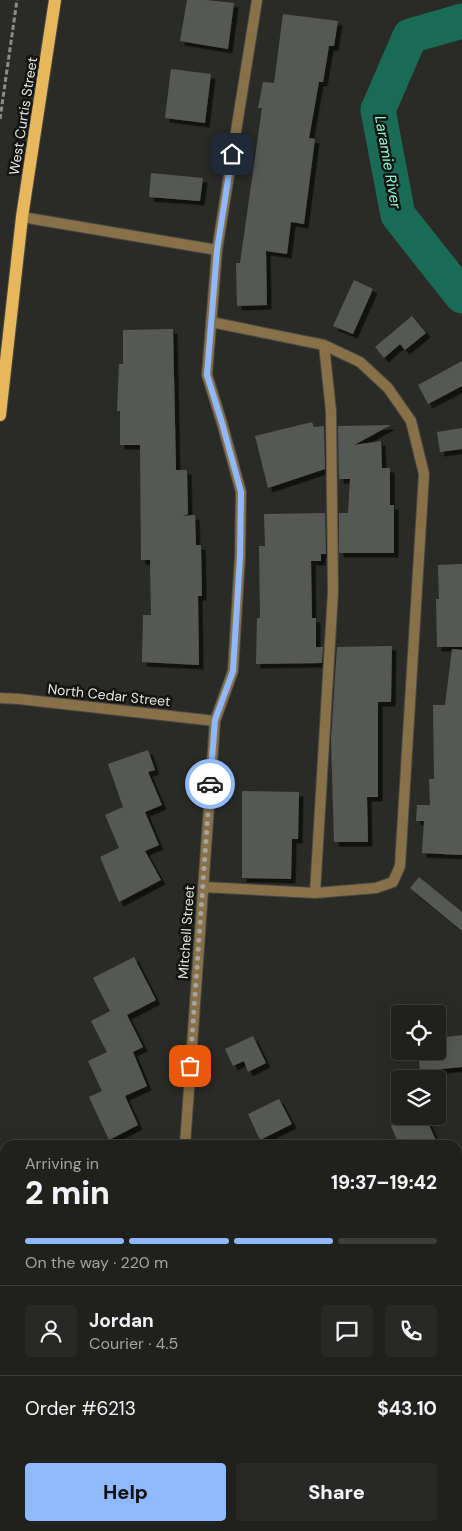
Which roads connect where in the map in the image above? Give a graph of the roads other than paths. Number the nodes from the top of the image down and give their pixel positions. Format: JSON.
{"nodes":[{"id":1,"x":56,"y":0,"type":"edge"},
{"id":2,"x":257,"y":0,"type":"edge"},
{"id":3,"x":22,"y":217,"type":"junction"},
{"id":4,"x":217,"y":250,"type":"junction"},
{"id":5,"x":212,"y":322,"type":"junction"},
{"id":6,"x":324,"y":345,"type":"junction"},
{"id":7,"x":0,"y":415,"type":"edge"},
{"id":8,"x":0,"y":698,"type":"edge"},
{"id":9,"x":215,"y":720,"type":"junction"},
{"id":10,"x":203,"y":887,"type":"junction"},
{"id":11,"x":315,"y":893,"type":"junction"},
{"id":12,"x":185,"y":1140,"type":"edge"}],
"edges":[{"from":1,"to":3,"type":"main road","name":"West Curtis Street"},
{"from":2,"to":4,"type":"street","name":"Mitchell Street"},
{"from":3,"to":4,"type":"street"},
{"from":3,"to":7,"type":"main road","name":"West Curtis Street"},
{"from":4,"to":5,"type":"street","name":"Mitchell Street"},
{"from":5,"to":6,"type":"street"},
{"from":5,"to":9,"type":"street","name":"Mitchell Street"},
{"from":6,"to":11,"type":"street"},
{"from":6,"to":11,"type":"street"},
{"from":8,"to":9,"type":"street","name":"North Cedar Street"},
{"from":9,"to":10,"type":"street","name":"Mitchell Street"},
{"from":10,"to":11,"type":"street"},
{"from":10,"to":12,"type":"street","name":"Mitchell Street"}]}
